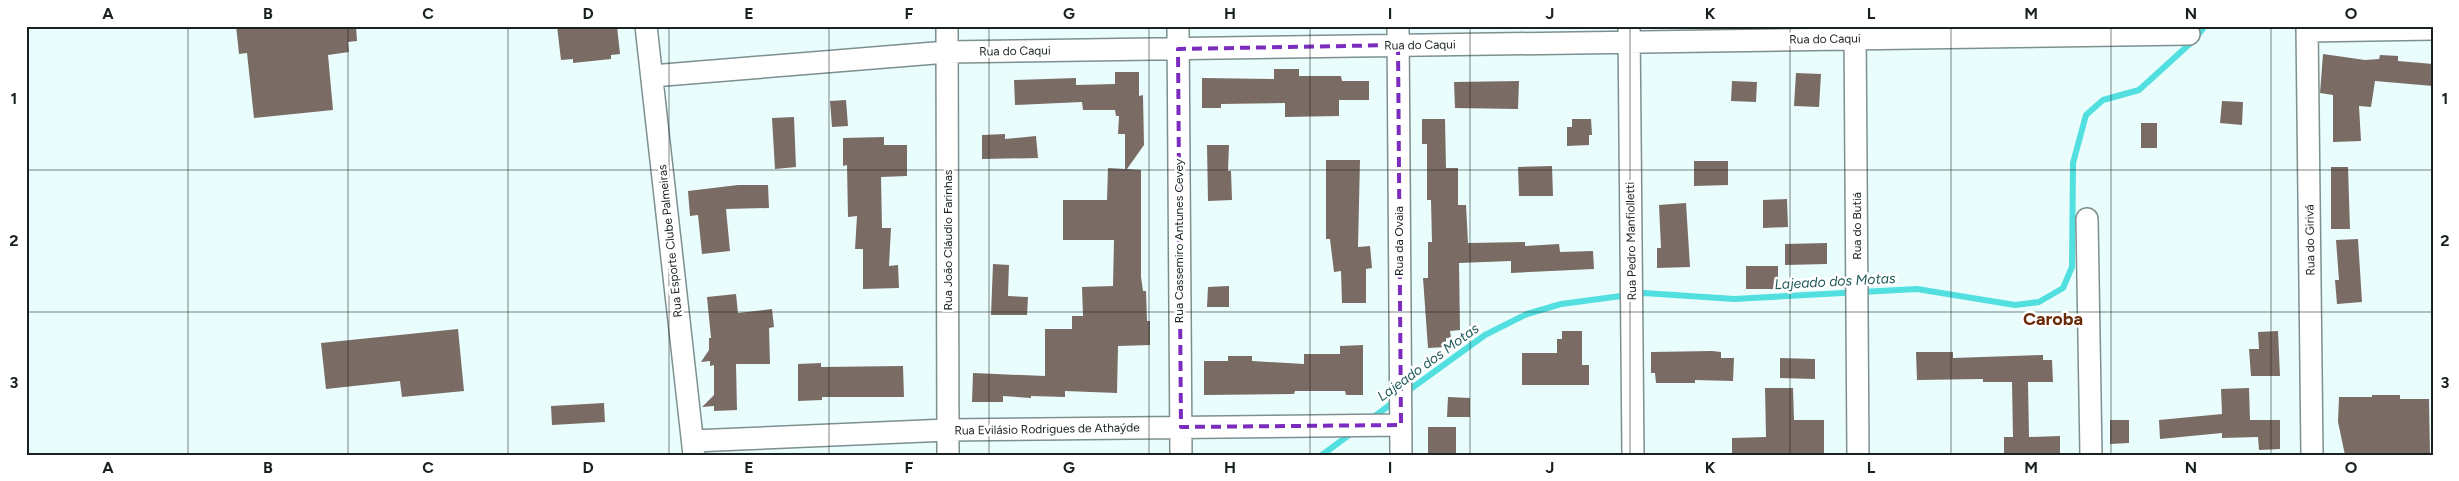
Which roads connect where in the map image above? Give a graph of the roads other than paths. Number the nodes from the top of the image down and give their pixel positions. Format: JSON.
{"nodes":[{"id":1,"x":646,"y":26,"type":"edge"},
{"id":2,"x":947,"y":26,"type":"edge"},
{"id":3,"x":1178,"y":26,"type":"edge"},
{"id":4,"x":2307,"y":28,"type":"edge"},
{"id":5,"x":2433,"y":29,"type":"edge"},
{"id":6,"x":2085,"y":31,"type":"edge"},
{"id":7,"x":1855,"y":33,"type":"edge"},
{"id":8,"x":1629,"y":34,"type":"edge"},
{"id":9,"x":2189,"y":34,"type":"dead end"},
{"id":10,"x":1398,"y":36,"type":"edge"},
{"id":11,"x":1178,"y":48,"type":"junction"},
{"id":12,"x":947,"y":52,"type":"junction"},
{"id":13,"x":652,"y":76,"type":"junction"},
{"id":14,"x":2087,"y":218,"type":"dead end"},
{"id":15,"x":1400,"y":420,"type":"junction"},
{"id":16,"x":1181,"y":427,"type":"junction"},
{"id":17,"x":948,"y":430,"type":"junction"},
{"id":18,"x":693,"y":448,"type":"edge"},
{"id":19,"x":948,"y":455,"type":"edge"},
{"id":20,"x":1181,"y":455,"type":"edge"},
{"id":21,"x":1401,"y":455,"type":"edge"},
{"id":22,"x":1634,"y":455,"type":"edge"},
{"id":23,"x":1858,"y":455,"type":"edge"},
{"id":24,"x":2091,"y":455,"type":"edge"},
{"id":25,"x":2312,"y":455,"type":"edge"}],
"edges":[{"from":1,"to":13,"type":"street","name":"Rua Esporte Clube Palmeiras"},
{"from":2,"to":12,"type":"street","name":"Rua João Cláudio Farinhas"},
{"from":3,"to":11,"type":"street","name":"Rua Cassemiro Antunes Cevey"},
{"from":4,"to":5,"type":"street"},
{"from":4,"to":25,"type":"street","name":"Rua do Girivá"},
{"from":6,"to":7,"type":"street","name":"Rua do Caqui"},
{"from":6,"to":9,"type":"street","name":"Rua do Caqui"},
{"from":7,"to":8,"type":"street","name":"Rua do Caqui"},
{"from":7,"to":23,"type":"street","name":"Rua do Butiá"},
{"from":8,"to":10,"type":"street","name":"Rua do Caqui"},
{"from":8,"to":22,"type":"street","name":"Rua Pedro Manfiolletti"},
{"from":10,"to":11,"type":"street","name":"Rua do Caqui"},
{"from":10,"to":15,"type":"street","name":"Rua da Ovaia"},
{"from":11,"to":12,"type":"street","name":"Rua do Caqui"},
{"from":11,"to":16,"type":"street","name":"Rua Cassemiro Antunes Cevey"},
{"from":12,"to":13,"type":"street","name":"Rua do Caqui"},
{"from":12,"to":17,"type":"street","name":"Rua João Cláudio Farinhas"},
{"from":13,"to":18,"type":"street","name":"Rua Esporte Clube Palmeiras"},
{"from":14,"to":24,"type":"street"},
{"from":15,"to":16,"type":"street","name":"Rua Evilásio Rodrigues de Athaýde"},
{"from":15,"to":21,"type":"street","name":"Rua da Ovaia"},
{"from":16,"to":17,"type":"street","name":"Rua Evilásio Rodrigues de Athaýde"},
{"from":16,"to":20,"type":"street","name":"Rua Cassemiro Antunes Cevey"},
{"from":17,"to":18,"type":"street","name":"Rua Evilásio Rodrigues de Athaýde"},
{"from":17,"to":19,"type":"street","name":"Rua João Cláudio Farinhas"}]}
